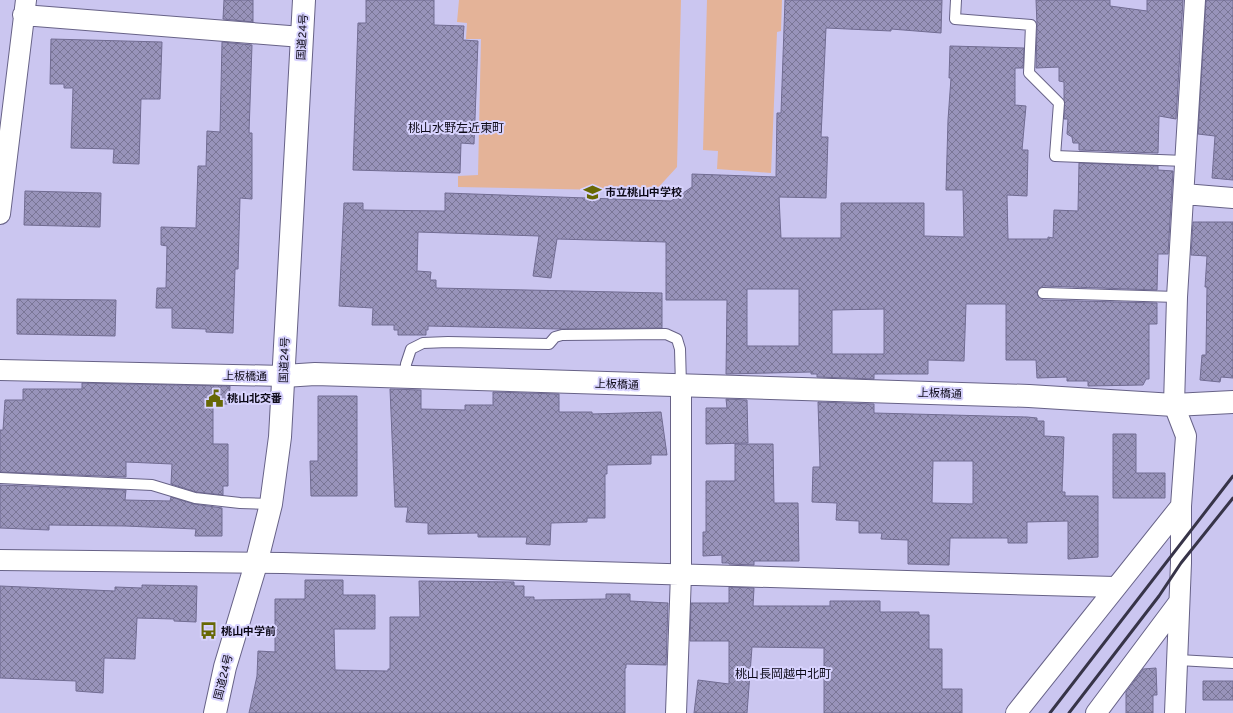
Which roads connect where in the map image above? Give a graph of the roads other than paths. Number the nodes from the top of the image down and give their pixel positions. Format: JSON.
{"nodes":[{"id":1,"x":304,"y":0,"type":"edge"},
{"id":2,"x":956,"y":0,"type":"edge"},
{"id":3,"x":1195,"y":0,"type":"edge"},
{"id":4,"x":25,"y":8,"type":"edge"},
{"id":5,"x":302,"y":37,"type":"junction"},
{"id":6,"x":1186,"y":161,"type":"junction"},
{"id":7,"x":1184,"y":194,"type":"junction"},
{"id":8,"x":1233,"y":198,"type":"edge"},
{"id":9,"x":0,"y":210,"type":"edge"},
{"id":10,"x":0,"y":214,"type":"edge"},
{"id":11,"x":1043,"y":293,"type":"dead end"},
{"id":12,"x":1177,"y":297,"type":"junction"},
{"id":13,"x":0,"y":370,"type":"edge"},
{"id":14,"x":284,"y":376,"type":"junction"},
{"id":15,"x":405,"y":378,"type":"junction"},
{"id":16,"x":681,"y":386,"type":"junction"},
{"id":17,"x":1233,"y":402,"type":"edge"},
{"id":18,"x":1174,"y":405,"type":"junction"},
{"id":19,"x":0,"y":478,"type":"edge"},
{"id":20,"x":271,"y":504,"type":"junction"},
{"id":21,"x":1181,"y":506,"type":"junction"},
{"id":22,"x":0,"y":560,"type":"edge"},
{"id":23,"x":256,"y":564,"type":"junction"},
{"id":24,"x":681,"y":574,"type":"junction"},
{"id":25,"x":1115,"y":587,"type":"junction"},
{"id":26,"x":1179,"y":602,"type":"junction"},
{"id":27,"x":1178,"y":660,"type":"junction"},
{"id":28,"x":1233,"y":663,"type":"edge"},
{"id":29,"x":215,"y":713,"type":"edge"},
{"id":30,"x":676,"y":713,"type":"edge"},
{"id":31,"x":1016,"y":713,"type":"edge"},
{"id":32,"x":1096,"y":713,"type":"edge"},
{"id":33,"x":1175,"y":713,"type":"edge"}],
"edges":[{"from":1,"to":5,"type":"main road","name":"国道24号"},
{"from":2,"to":6,"type":"lane"},
{"from":3,"to":6,"type":"street"},
{"from":4,"to":5,"type":"street"},
{"from":4,"to":9,"type":"street"},
{"from":5,"to":14,"type":"main road","name":"国道24号"},
{"from":6,"to":7,"type":"street"},
{"from":7,"to":8,"type":"street"},
{"from":7,"to":12,"type":"street"},
{"from":9,"to":10,"type":"street"},
{"from":11,"to":12,"type":"lane"},
{"from":12,"to":18,"type":"street"},
{"from":13,"to":14,"type":"street","name":"上板橋通"},
{"from":14,"to":15,"type":"main road","name":"上板橋通"},
{"from":14,"to":20,"type":"main road","name":"国道24号"},
{"from":15,"to":16,"type":"main road","name":"上板橋通"},
{"from":15,"to":16,"type":"lane"},
{"from":16,"to":18,"type":"main road","name":"上板橋通"},
{"from":16,"to":24,"type":"street"},
{"from":17,"to":18,"type":"main road","name":"上板橋通"},
{"from":18,"to":21,"type":"street"},
{"from":19,"to":20,"type":"lane"},
{"from":20,"to":23,"type":"main road","name":"国道24号"},
{"from":21,"to":25,"type":"street"},
{"from":21,"to":26,"type":"street"},
{"from":22,"to":23,"type":"street"},
{"from":23,"to":24,"type":"street"},
{"from":23,"to":29,"type":"main road","name":"国道24号"},
{"from":24,"to":25,"type":"street"},
{"from":24,"to":30,"type":"street"},
{"from":25,"to":31,"type":"street"},
{"from":26,"to":27,"type":"street"},
{"from":26,"to":32,"type":"street"},
{"from":27,"to":28,"type":"lane"},
{"from":27,"to":33,"type":"street"}]}
